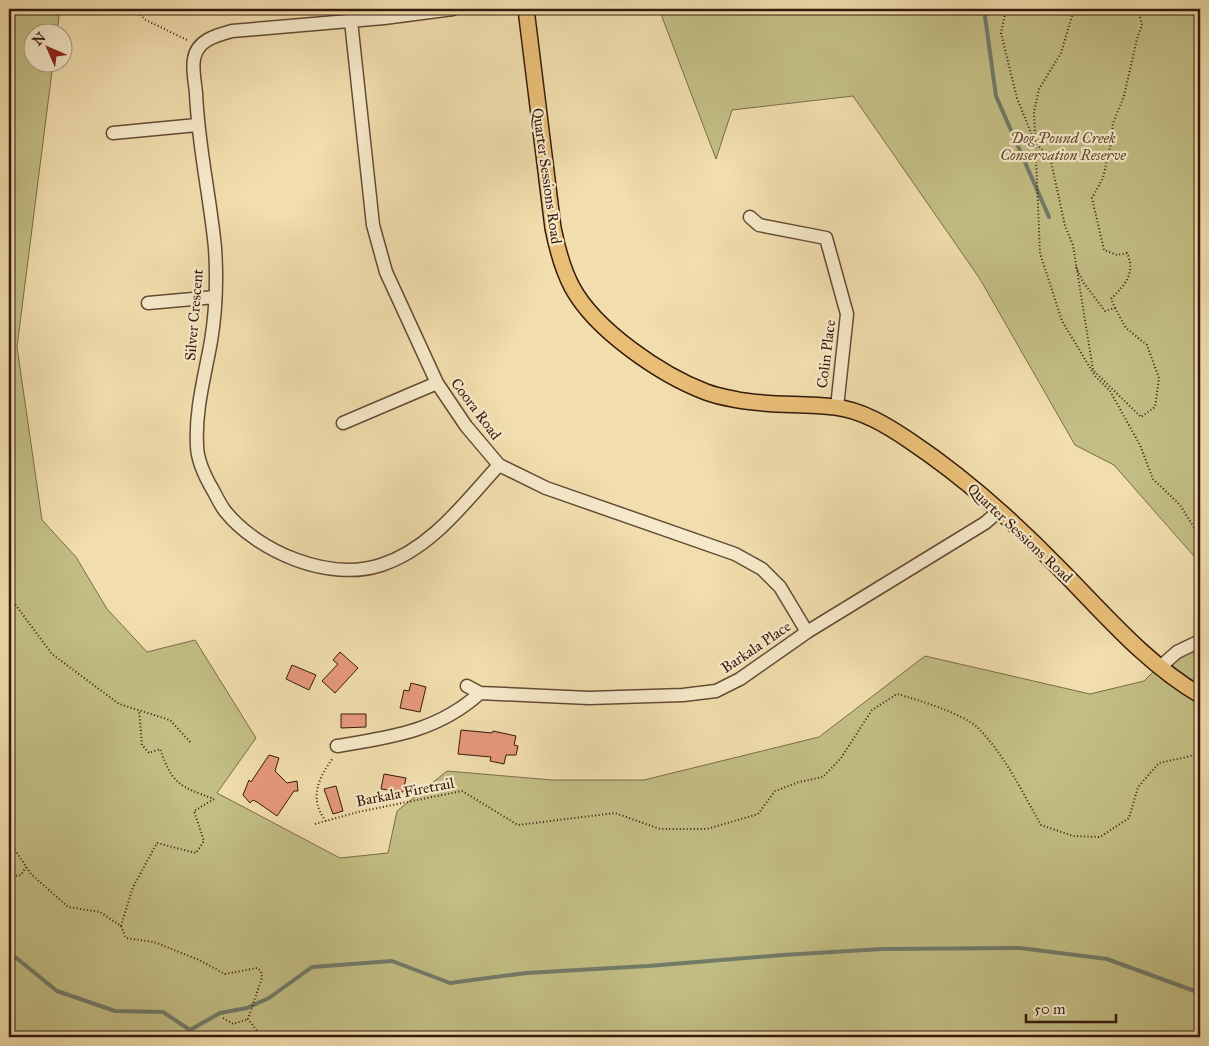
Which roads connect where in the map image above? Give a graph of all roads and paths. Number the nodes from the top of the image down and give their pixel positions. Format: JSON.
{"nodes":[{"id":1,"x":136,"y":9,"type":"edge"},
{"id":2,"x":453,"y":9,"type":"edge"},
{"id":3,"x":526,"y":9,"type":"edge"},
{"id":4,"x":1006,"y":9,"type":"edge"},
{"id":5,"x":1138,"y":9,"type":"edge"},
{"id":6,"x":1074,"y":10,"type":"edge"},
{"id":7,"x":384,"y":13,"type":"edge"},
{"id":8,"x":351,"y":21,"type":"junction"},
{"id":9,"x":199,"y":47,"type":"junction"},
{"id":10,"x":197,"y":125,"type":"junction"},
{"id":11,"x":113,"y":133,"type":"dead end"},
{"id":12,"x":1034,"y":141,"type":"junction"},
{"id":13,"x":750,"y":217,"type":"dead end"},
{"id":14,"x":1075,"y":265,"type":"junction"},
{"id":15,"x":215,"y":297,"type":"junction"},
{"id":16,"x":148,"y":303,"type":"dead end"},
{"id":17,"x":1115,"y":308,"type":"junction"},
{"id":18,"x":436,"y":383,"type":"junction"},
{"id":19,"x":836,"y":407,"type":"junction"},
{"id":20,"x":343,"y":423,"type":"dead end"},
{"id":21,"x":499,"y":465,"type":"junction"},
{"id":22,"x":1000,"y":510,"type":"junction"},
{"id":23,"x":1200,"y":537,"type":"edge"},
{"id":24,"x":9,"y":596,"type":"edge"},
{"id":25,"x":807,"y":632,"type":"junction"},
{"id":26,"x":1200,"y":641,"type":"edge"},
{"id":27,"x":1160,"y":667,"type":"junction"},
{"id":28,"x":467,"y":686,"type":"dead end"},
{"id":29,"x":480,"y":693,"type":"junction"},
{"id":30,"x":1200,"y":695,"type":"edge"},
{"id":31,"x":139,"y":710,"type":"junction"},
{"id":32,"x":191,"y":743,"type":"dead end"},
{"id":33,"x":338,"y":746,"type":"joint"},
{"id":34,"x":1200,"y":760,"type":"edge"},
{"id":35,"x":326,"y":821,"type":"junction"},
{"id":36,"x":315,"y":824,"type":"dead end"},
{"id":37,"x":9,"y":841,"type":"edge"},
{"id":38,"x":26,"y":867,"type":"junction"},
{"id":39,"x":9,"y":877,"type":"edge"},
{"id":40,"x":121,"y":926,"type":"junction"},
{"id":41,"x":223,"y":1018,"type":"dead end"},
{"id":42,"x":248,"y":1019,"type":"junction"},
{"id":43,"x":262,"y":1037,"type":"edge"}],
"edges":[{"from":1,"to":9,"type":"path"},
{"from":2,"to":7,"type":"street"},
{"from":3,"to":19,"type":"main road","name":"Quarter Sessions Road"},
{"from":4,"to":12,"type":"path"},
{"from":5,"to":17,"type":"path"},
{"from":6,"to":12,"type":"path"},
{"from":7,"to":8,"type":"street"},
{"from":8,"to":9,"type":"street"},
{"from":8,"to":18,"type":"street","name":"Coora Road"},
{"from":9,"to":10,"type":"street","name":"Silver Crescent"},
{"from":10,"to":11,"type":"street"},
{"from":10,"to":15,"type":"street","name":"Silver Crescent"},
{"from":12,"to":14,"type":"path"},
{"from":12,"to":23,"type":"path"},
{"from":13,"to":19,"type":"street","name":"Colin Place"},
{"from":14,"to":17,"type":"path"},
{"from":14,"to":17,"type":"path"},
{"from":15,"to":16,"type":"street"},
{"from":15,"to":21,"type":"street","name":"Silver Crescent"},
{"from":18,"to":20,"type":"street"},
{"from":18,"to":21,"type":"street","name":"Coora Road"},
{"from":19,"to":22,"type":"main road","name":"Quarter Sessions Road"},
{"from":21,"to":25,"type":"street","name":"Coora Road"},
{"from":22,"to":25,"type":"street","name":"Barkala Place"},
{"from":22,"to":27,"type":"main road","name":"Quarter Sessions Road"},
{"from":24,"to":31,"type":"path"},
{"from":25,"to":29,"type":"street","name":"Barkala Place"},
{"from":26,"to":27,"type":"street"},
{"from":27,"to":30,"type":"main road","name":"Quarter Sessions Road"},
{"from":28,"to":29,"type":"street","name":"Barkala Place"},
{"from":29,"to":33,"type":"street"},
{"from":31,"to":32,"type":"path"},
{"from":31,"to":40,"type":"path"},
{"from":33,"to":35,"type":"path"},
{"from":34,"to":35,"type":"path","name":"Barkala Firetrail"},
{"from":35,"to":36,"type":"path","name":"Barkala Firetrail"},
{"from":37,"to":38,"type":"path"},
{"from":38,"to":39,"type":"path"},
{"from":38,"to":40,"type":"path"},
{"from":40,"to":42,"type":"path"},
{"from":41,"to":42,"type":"path"},
{"from":42,"to":43,"type":"path"}]}
